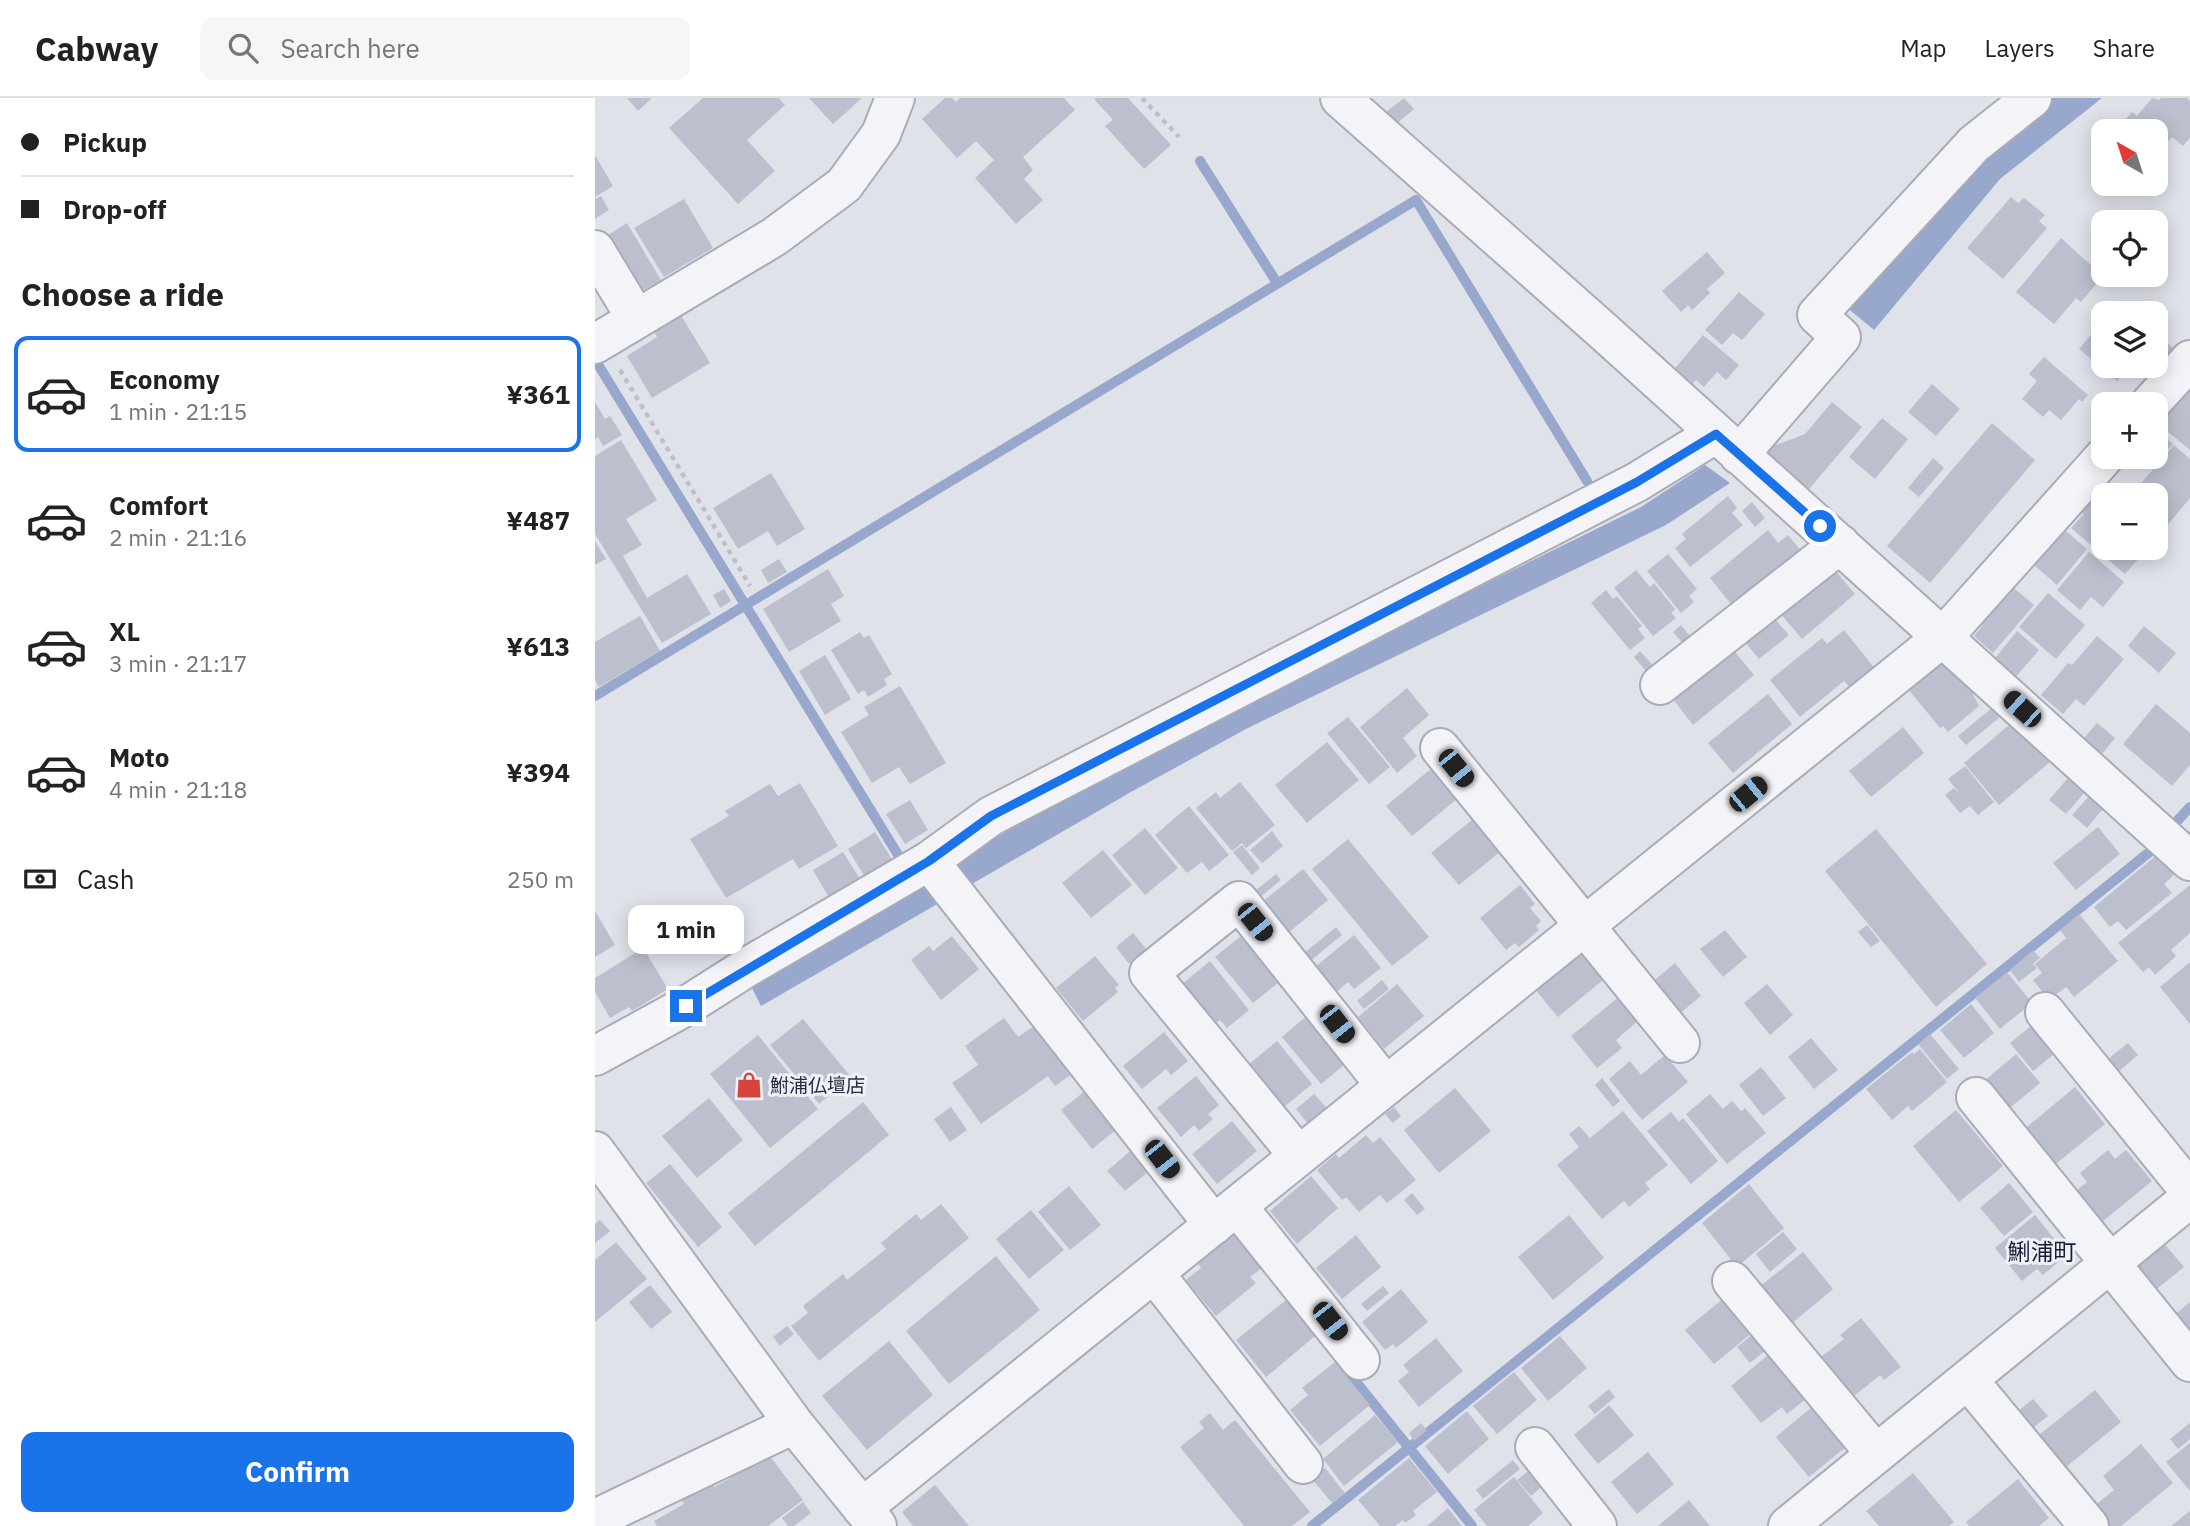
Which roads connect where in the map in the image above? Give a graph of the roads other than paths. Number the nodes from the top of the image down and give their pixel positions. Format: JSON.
{"nodes":[{"id":1,"x":895,"y":98,"type":"edge"},
{"id":2,"x":1340,"y":98,"type":"edge"},
{"id":3,"x":2032,"y":98,"type":"edge"},
{"id":4,"x":595,"y":250,"type":"edge"},
{"id":5,"x":636,"y":318,"type":"junction"},
{"id":6,"x":598,"y":342,"type":"edge"},
{"id":7,"x":2190,"y":360,"type":"edge"},
{"id":8,"x":2161,"y":392,"type":"edge"},
{"id":9,"x":1727,"y":444,"type":"junction"},
{"id":10,"x":2093,"y":469,"type":"edge"},
{"id":11,"x":1840,"y":544,"type":"junction"},
{"id":12,"x":1943,"y":637,"type":"junction"},
{"id":13,"x":1660,"y":685,"type":"dead end"},
{"id":14,"x":1440,"y":748,"type":"dead end"},
{"id":15,"x":2190,"y":861,"type":"edge"},
{"id":16,"x":940,"y":876,"type":"junction"},
{"id":17,"x":1585,"y":926,"type":"junction"},
{"id":18,"x":2045,"y":1012,"type":"dead end"},
{"id":19,"x":1680,"y":1043,"type":"dead end"},
{"id":20,"x":595,"y":1056,"type":"edge"},
{"id":21,"x":1386,"y":1086,"type":"junction"},
{"id":22,"x":1976,"y":1097,"type":"dead end"},
{"id":23,"x":595,"y":1151,"type":"edge"},
{"id":24,"x":1299,"y":1156,"type":"junction"},
{"id":25,"x":2190,"y":1191,"type":"edge"},
{"id":26,"x":2190,"y":1198,"type":"edge"},
{"id":27,"x":1226,"y":1215,"type":"junction"},
{"id":28,"x":2110,"y":1263,"type":"junction"},
{"id":29,"x":1154,"y":1273,"type":"junction"},
{"id":30,"x":1731,"y":1281,"type":"dead end"},
{"id":31,"x":1360,"y":1360,"type":"dead end"},
{"id":32,"x":2190,"y":1362,"type":"edge"},
{"id":33,"x":1968,"y":1380,"type":"junction"},
{"id":34,"x":794,"y":1424,"type":"junction"},
{"id":35,"x":1535,"y":1447,"type":"dead end"},
{"id":36,"x":1876,"y":1454,"type":"junction"},
{"id":37,"x":1303,"y":1464,"type":"dead end"},
{"id":38,"x":870,"y":1517,"type":"edge"},
{"id":39,"x":595,"y":1519,"type":"edge"},
{"id":40,"x":1597,"y":1526,"type":"edge"},
{"id":41,"x":1788,"y":1526,"type":"edge"},
{"id":42,"x":2089,"y":1526,"type":"edge"}],
"edges":[{"from":1,"to":5,"type":"street"},
{"from":2,"to":9,"type":"street"},
{"from":3,"to":9,"type":"street"},
{"from":4,"to":5,"type":"street"},
{"from":5,"to":6,"type":"street"},
{"from":7,"to":8,"type":"street"},
{"from":9,"to":11,"type":"street"},
{"from":9,"to":16,"type":"street"},
{"from":10,"to":12,"type":"street"},
{"from":11,"to":12,"type":"street"},
{"from":11,"to":13,"type":"street"},
{"from":12,"to":15,"type":"street"},
{"from":12,"to":17,"type":"street"},
{"from":14,"to":17,"type":"street"},
{"from":16,"to":20,"type":"street"},
{"from":16,"to":27,"type":"street"},
{"from":17,"to":19,"type":"street"},
{"from":17,"to":21,"type":"street"},
{"from":18,"to":25,"type":"street"},
{"from":21,"to":24,"type":"street"},
{"from":21,"to":24,"type":"street"},
{"from":22,"to":28,"type":"street"},
{"from":23,"to":34,"type":"street"},
{"from":24,"to":27,"type":"street"},
{"from":26,"to":28,"type":"street"},
{"from":27,"to":29,"type":"street"},
{"from":27,"to":31,"type":"street"},
{"from":28,"to":32,"type":"street"},
{"from":28,"to":33,"type":"street"},
{"from":29,"to":37,"type":"street"},
{"from":29,"to":38,"type":"street"},
{"from":30,"to":36,"type":"street"},
{"from":33,"to":36,"type":"street"},
{"from":33,"to":42,"type":"street"},
{"from":34,"to":38,"type":"street"},
{"from":34,"to":39,"type":"street"},
{"from":35,"to":40,"type":"street"},
{"from":36,"to":41,"type":"street"}]}
